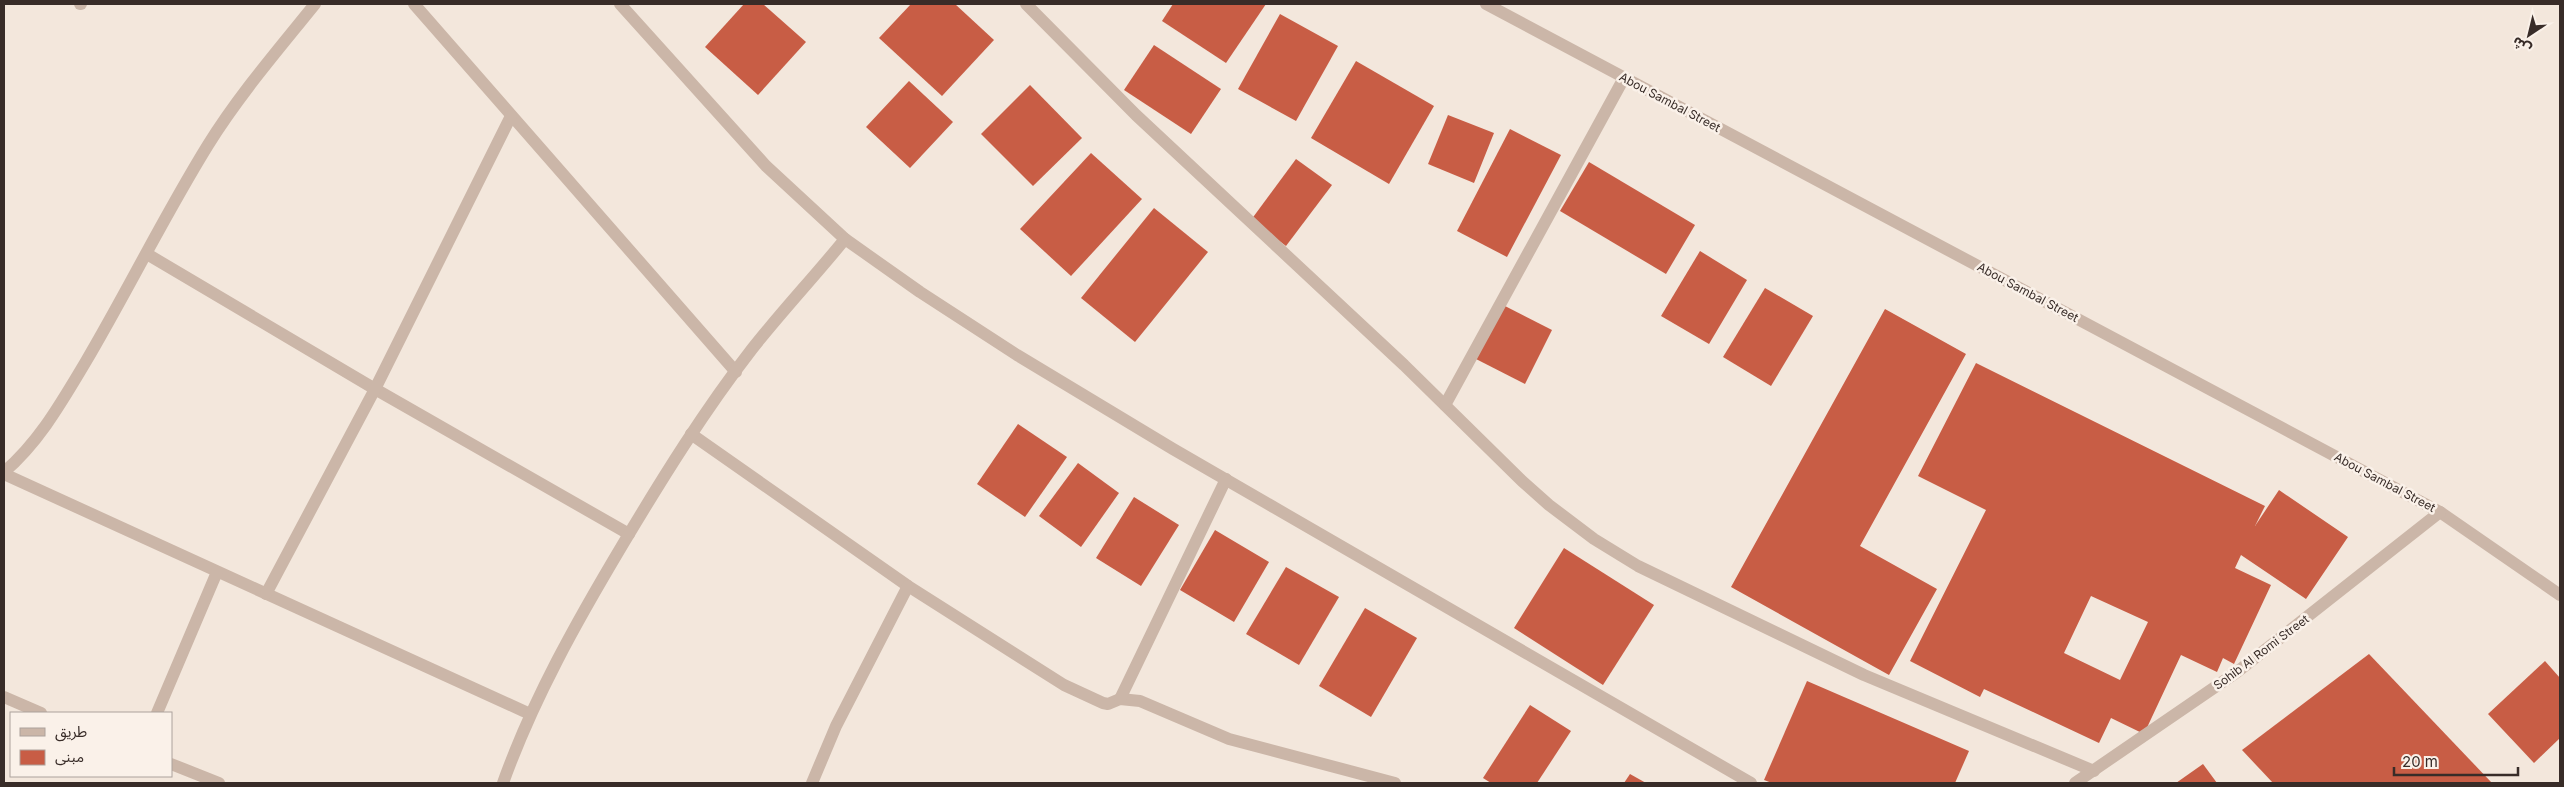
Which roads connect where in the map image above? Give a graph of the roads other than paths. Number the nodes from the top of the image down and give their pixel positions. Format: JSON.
{"nodes":[{"id":1,"x":315,"y":4,"type":"edge"},
{"id":2,"x":414,"y":4,"type":"edge"},
{"id":3,"x":620,"y":4,"type":"edge"},
{"id":4,"x":1026,"y":4,"type":"edge"},
{"id":5,"x":1486,"y":4,"type":"edge"},
{"id":6,"x":1624,"y":78,"type":"junction"},
{"id":7,"x":511,"y":116,"type":"junction"},
{"id":8,"x":846,"y":239,"type":"junction"},
{"id":9,"x":147,"y":254,"type":"junction"},
{"id":10,"x":736,"y":372,"type":"junction"},
{"id":11,"x":375,"y":389,"type":"junction"},
{"id":12,"x":1445,"y":405,"type":"junction"},
{"id":13,"x":691,"y":434,"type":"junction"},
{"id":14,"x":4,"y":473,"type":"edge"},
{"id":15,"x":1226,"y":479,"type":"junction"},
{"id":16,"x":2440,"y":512,"type":"junction"},
{"id":17,"x":629,"y":534,"type":"junction"},
{"id":18,"x":217,"y":572,"type":"junction"},
{"id":19,"x":908,"y":586,"type":"junction"},
{"id":20,"x":266,"y":594,"type":"junction"},
{"id":21,"x":2560,"y":595,"type":"edge"},
{"id":22,"x":4,"y":697,"type":"edge"},
{"id":23,"x":1120,"y":699,"type":"junction"},
{"id":24,"x":38,"y":712,"type":"edge"},
{"id":25,"x":157,"y":712,"type":"edge"},
{"id":26,"x":530,"y":714,"type":"junction"},
{"id":27,"x":172,"y":764,"type":"edge"},
{"id":28,"x":2094,"y":771,"type":"junction"},
{"id":29,"x":219,"y":783,"type":"edge"},
{"id":30,"x":503,"y":783,"type":"edge"},
{"id":31,"x":812,"y":783,"type":"edge"},
{"id":32,"x":1395,"y":783,"type":"edge"},
{"id":33,"x":1751,"y":783,"type":"edge"},
{"id":34,"x":2075,"y":783,"type":"edge"}],
"edges":[{"from":1,"to":9,"type":"street"},
{"from":2,"to":7,"type":"street"},
{"from":3,"to":8,"type":"street"},
{"from":4,"to":12,"type":"street"},
{"from":5,"to":6,"type":"street","name":"Abou Sambal Street"},
{"from":6,"to":12,"type":"street"},
{"from":6,"to":16,"type":"street","name":"Abou Sambal Street"},
{"from":7,"to":10,"type":"street"},
{"from":7,"to":11,"type":"street"},
{"from":8,"to":10,"type":"street"},
{"from":8,"to":15,"type":"street"},
{"from":9,"to":11,"type":"street"},
{"from":9,"to":14,"type":"street"},
{"from":10,"to":13,"type":"street"},
{"from":11,"to":17,"type":"street"},
{"from":11,"to":20,"type":"street"},
{"from":12,"to":28,"type":"street"},
{"from":13,"to":17,"type":"street"},
{"from":13,"to":19,"type":"street"},
{"from":14,"to":18,"type":"street"},
{"from":15,"to":23,"type":"street"},
{"from":15,"to":33,"type":"street"},
{"from":16,"to":21,"type":"street","name":"Abou Sambal Street"},
{"from":16,"to":28,"type":"street","name":"Sohib Al Romi Street"},
{"from":17,"to":26,"type":"street"},
{"from":18,"to":20,"type":"street"},
{"from":18,"to":25,"type":"street"},
{"from":19,"to":23,"type":"street"},
{"from":19,"to":31,"type":"street"},
{"from":20,"to":26,"type":"street"},
{"from":22,"to":24,"type":"street"},
{"from":23,"to":32,"type":"street"},
{"from":26,"to":30,"type":"street"},
{"from":27,"to":29,"type":"street"},
{"from":28,"to":34,"type":"street","name":"Sohib Al Romi Street"}]}
